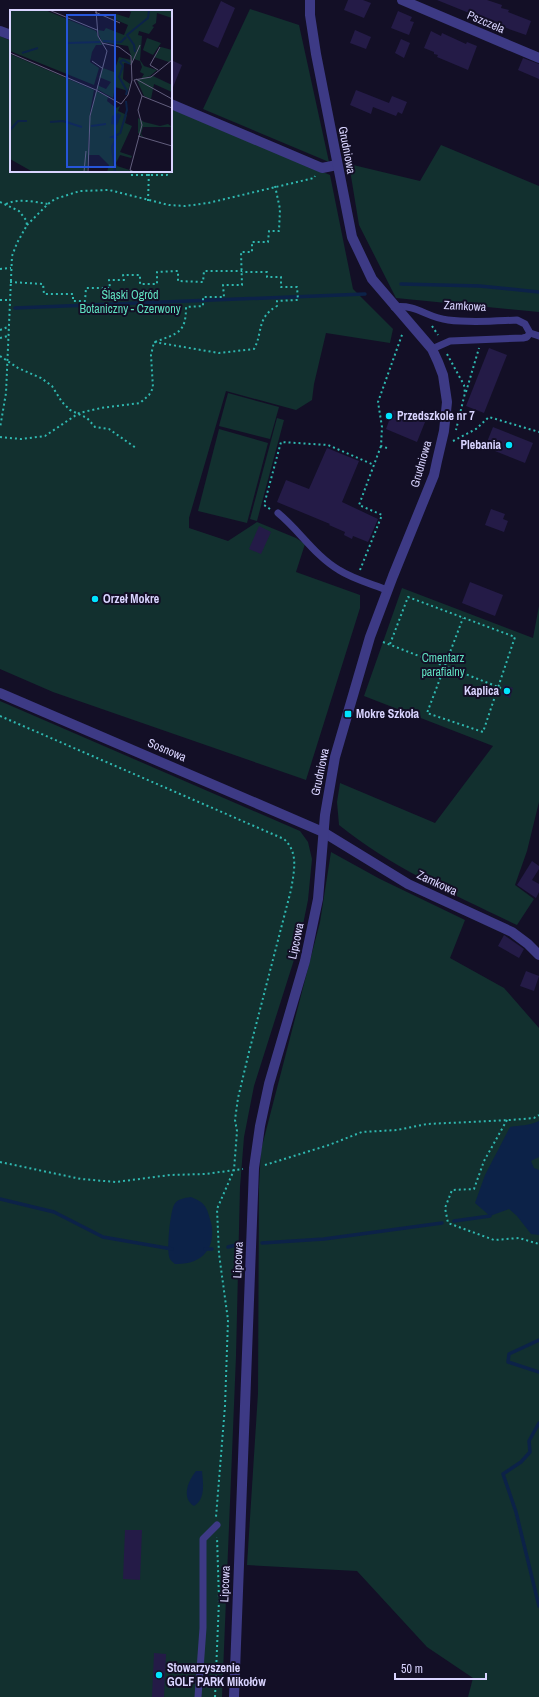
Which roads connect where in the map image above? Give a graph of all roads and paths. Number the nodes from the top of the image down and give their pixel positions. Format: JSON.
{"nodes":[{"id":1,"x":310,"y":0,"type":"edge"},
{"id":2,"x":402,"y":0,"type":"edge"},
{"id":3,"x":0,"y":31,"type":"edge"},
{"id":4,"x":10,"y":36,"type":"edge"},
{"id":5,"x":539,"y":58,"type":"edge"},
{"id":6,"x":172,"y":104,"type":"edge"},
{"id":7,"x":337,"y":165,"type":"junction"},
{"id":8,"x":130,"y":172,"type":"edge"},
{"id":9,"x":149,"y":172,"type":"edge"},
{"id":10,"x":167,"y":172,"type":"edge"},
{"id":11,"x":317,"y":174,"type":"dead end"},
{"id":12,"x":148,"y":175,"type":"junction"},
{"id":13,"x":275,"y":186,"type":"junction"},
{"id":14,"x":148,"y":200,"type":"junction"},
{"id":15,"x":0,"y":202,"type":"edge"},
{"id":16,"x":48,"y":204,"type":"junction"},
{"id":17,"x":6,"y":205,"type":"junction"},
{"id":18,"x":27,"y":225,"type":"junction"},
{"id":19,"x":11,"y":268,"type":"junction"},
{"id":20,"x":0,"y":269,"type":"edge"},
{"id":21,"x":242,"y":271,"type":"junction"},
{"id":22,"x":10,"y":282,"type":"junction"},
{"id":23,"x":0,"y":300,"type":"edge"},
{"id":24,"x":9,"y":300,"type":"junction"},
{"id":25,"x":394,"y":307,"type":"junction"},
{"id":26,"x":8,"y":327,"type":"junction"},
{"id":27,"x":0,"y":330,"type":"edge"},
{"id":28,"x":404,"y":330,"type":"dead end"},
{"id":29,"x":530,"y":333,"type":"junction"},
{"id":30,"x":8,"y":336,"type":"junction"},
{"id":31,"x":539,"y":336,"type":"edge"},
{"id":32,"x":0,"y":338,"type":"edge"},
{"id":33,"x":484,"y":339,"type":"junction"},
{"id":34,"x":154,"y":342,"type":"junction"},
{"id":35,"x":432,"y":350,"type":"junction"},
{"id":36,"x":0,"y":356,"type":"edge"},
{"id":37,"x":7,"y":360,"type":"junction"},
{"id":38,"x":465,"y":393,"type":"dead end"},
{"id":39,"x":79,"y":413,"type":"junction"},
{"id":40,"x":0,"y":428,"type":"edge"},
{"id":41,"x":539,"y":432,"type":"edge"},
{"id":42,"x":0,"y":437,"type":"edge"},
{"id":43,"x":453,"y":441,"type":"dead end"},
{"id":44,"x":381,"y":446,"type":"junction"},
{"id":45,"x":136,"y":448,"type":"dead end"},
{"id":46,"x":386,"y":448,"type":"dead end"},
{"id":47,"x":374,"y":465,"type":"junction"},
{"id":48,"x":278,"y":513,"type":"joint"},
{"id":49,"x":357,"y":579,"type":"junction"},
{"id":50,"x":387,"y":590,"type":"junction"},
{"id":51,"x":463,"y":618,"type":"junction"},
{"id":52,"x":383,"y":642,"type":"dead end"},
{"id":53,"x":390,"y":644,"type":"junction"},
{"id":54,"x":445,"y":665,"type":"junction"},
{"id":55,"x":500,"y":687,"type":"junction"},
{"id":56,"x":0,"y":693,"type":"edge"},
{"id":57,"x":0,"y":716,"type":"edge"},
{"id":58,"x":324,"y":832,"type":"junction"},
{"id":59,"x":539,"y":955,"type":"edge"},
{"id":60,"x":539,"y":1115,"type":"edge"},
{"id":61,"x":507,"y":1120,"type":"junction"},
{"id":62,"x":0,"y":1162,"type":"edge"},
{"id":63,"x":254,"y":1168,"type":"junction"},
{"id":64,"x":234,"y":1170,"type":"junction"},
{"id":65,"x":539,"y":1244,"type":"edge"},
{"id":66,"x":217,"y":1525,"type":"junction"},
{"id":67,"x":198,"y":1697,"type":"edge"},
{"id":68,"x":215,"y":1697,"type":"edge"},
{"id":69,"x":234,"y":1697,"type":"edge"}],
"edges":[{"from":1,"to":7,"type":"street","name":"Grudniowa"},
{"from":2,"to":5,"type":"street","name":"Pszczela"},
{"from":3,"to":4,"type":"street"},
{"from":6,"to":7,"type":"street"},
{"from":7,"to":25,"type":"street","name":"Grudniowa"},
{"from":8,"to":12,"type":"path"},
{"from":9,"to":12,"type":"path"},
{"from":10,"to":12,"type":"path"},
{"from":11,"to":13,"type":"path"},
{"from":12,"to":14,"type":"path"},
{"from":13,"to":14,"type":"path"},
{"from":13,"to":21,"type":"path"},
{"from":14,"to":16,"type":"path"},
{"from":15,"to":17,"type":"path"},
{"from":16,"to":17,"type":"path"},
{"from":16,"to":18,"type":"path"},
{"from":17,"to":18,"type":"path"},
{"from":18,"to":19,"type":"path"},
{"from":19,"to":20,"type":"path"},
{"from":19,"to":22,"type":"path"},
{"from":21,"to":22,"type":"path"},
{"from":21,"to":34,"type":"path"},
{"from":21,"to":34,"type":"path"},
{"from":22,"to":24,"type":"path"},
{"from":23,"to":24,"type":"path"},
{"from":24,"to":26,"type":"path"},
{"from":25,"to":29,"type":"lane","name":"Zamkowa"},
{"from":25,"to":35,"type":"street","name":"Grudniowa"},
{"from":26,"to":27,"type":"path"},
{"from":26,"to":30,"type":"path"},
{"from":28,"to":44,"type":"path"},
{"from":29,"to":31,"type":"lane","name":"Zamkowa"},
{"from":29,"to":33,"type":"lane"},
{"from":30,"to":32,"type":"path"},
{"from":30,"to":37,"type":"path"},
{"from":33,"to":35,"type":"lane"},
{"from":33,"to":38,"type":"path"},
{"from":34,"to":39,"type":"path"},
{"from":35,"to":50,"type":"street","name":"Grudniowa"},
{"from":36,"to":37,"type":"path"},
{"from":37,"to":39,"type":"path"},
{"from":37,"to":40,"type":"path"},
{"from":39,"to":42,"type":"path"},
{"from":39,"to":45,"type":"path"},
{"from":41,"to":43,"type":"path"},
{"from":44,"to":46,"type":"path"},
{"from":44,"to":47,"type":"path"},
{"from":47,"to":48,"type":"path"},
{"from":47,"to":49,"type":"path"},
{"from":48,"to":49,"type":"lane"},
{"from":49,"to":50,"type":"lane"},
{"from":50,"to":58,"type":"street","name":"Grudniowa"},
{"from":51,"to":53,"type":"path"},
{"from":51,"to":54,"type":"path"},
{"from":51,"to":55,"type":"path"},
{"from":52,"to":53,"type":"path"},
{"from":53,"to":54,"type":"path"},
{"from":54,"to":55,"type":"path"},
{"from":54,"to":55,"type":"path"},
{"from":56,"to":58,"type":"street","name":"Sosnowa"},
{"from":57,"to":64,"type":"path"},
{"from":58,"to":59,"type":"street","name":"Zamkowa"},
{"from":58,"to":63,"type":"street","name":"Lipcowa"},
{"from":60,"to":61,"type":"path"},
{"from":61,"to":63,"type":"path"},
{"from":61,"to":65,"type":"path"},
{"from":62,"to":64,"type":"path"},
{"from":63,"to":64,"type":"path"},
{"from":63,"to":69,"type":"street","name":"Lipcowa"},
{"from":64,"to":66,"type":"path"},
{"from":66,"to":67,"type":"lane"},
{"from":66,"to":68,"type":"path"}]}
